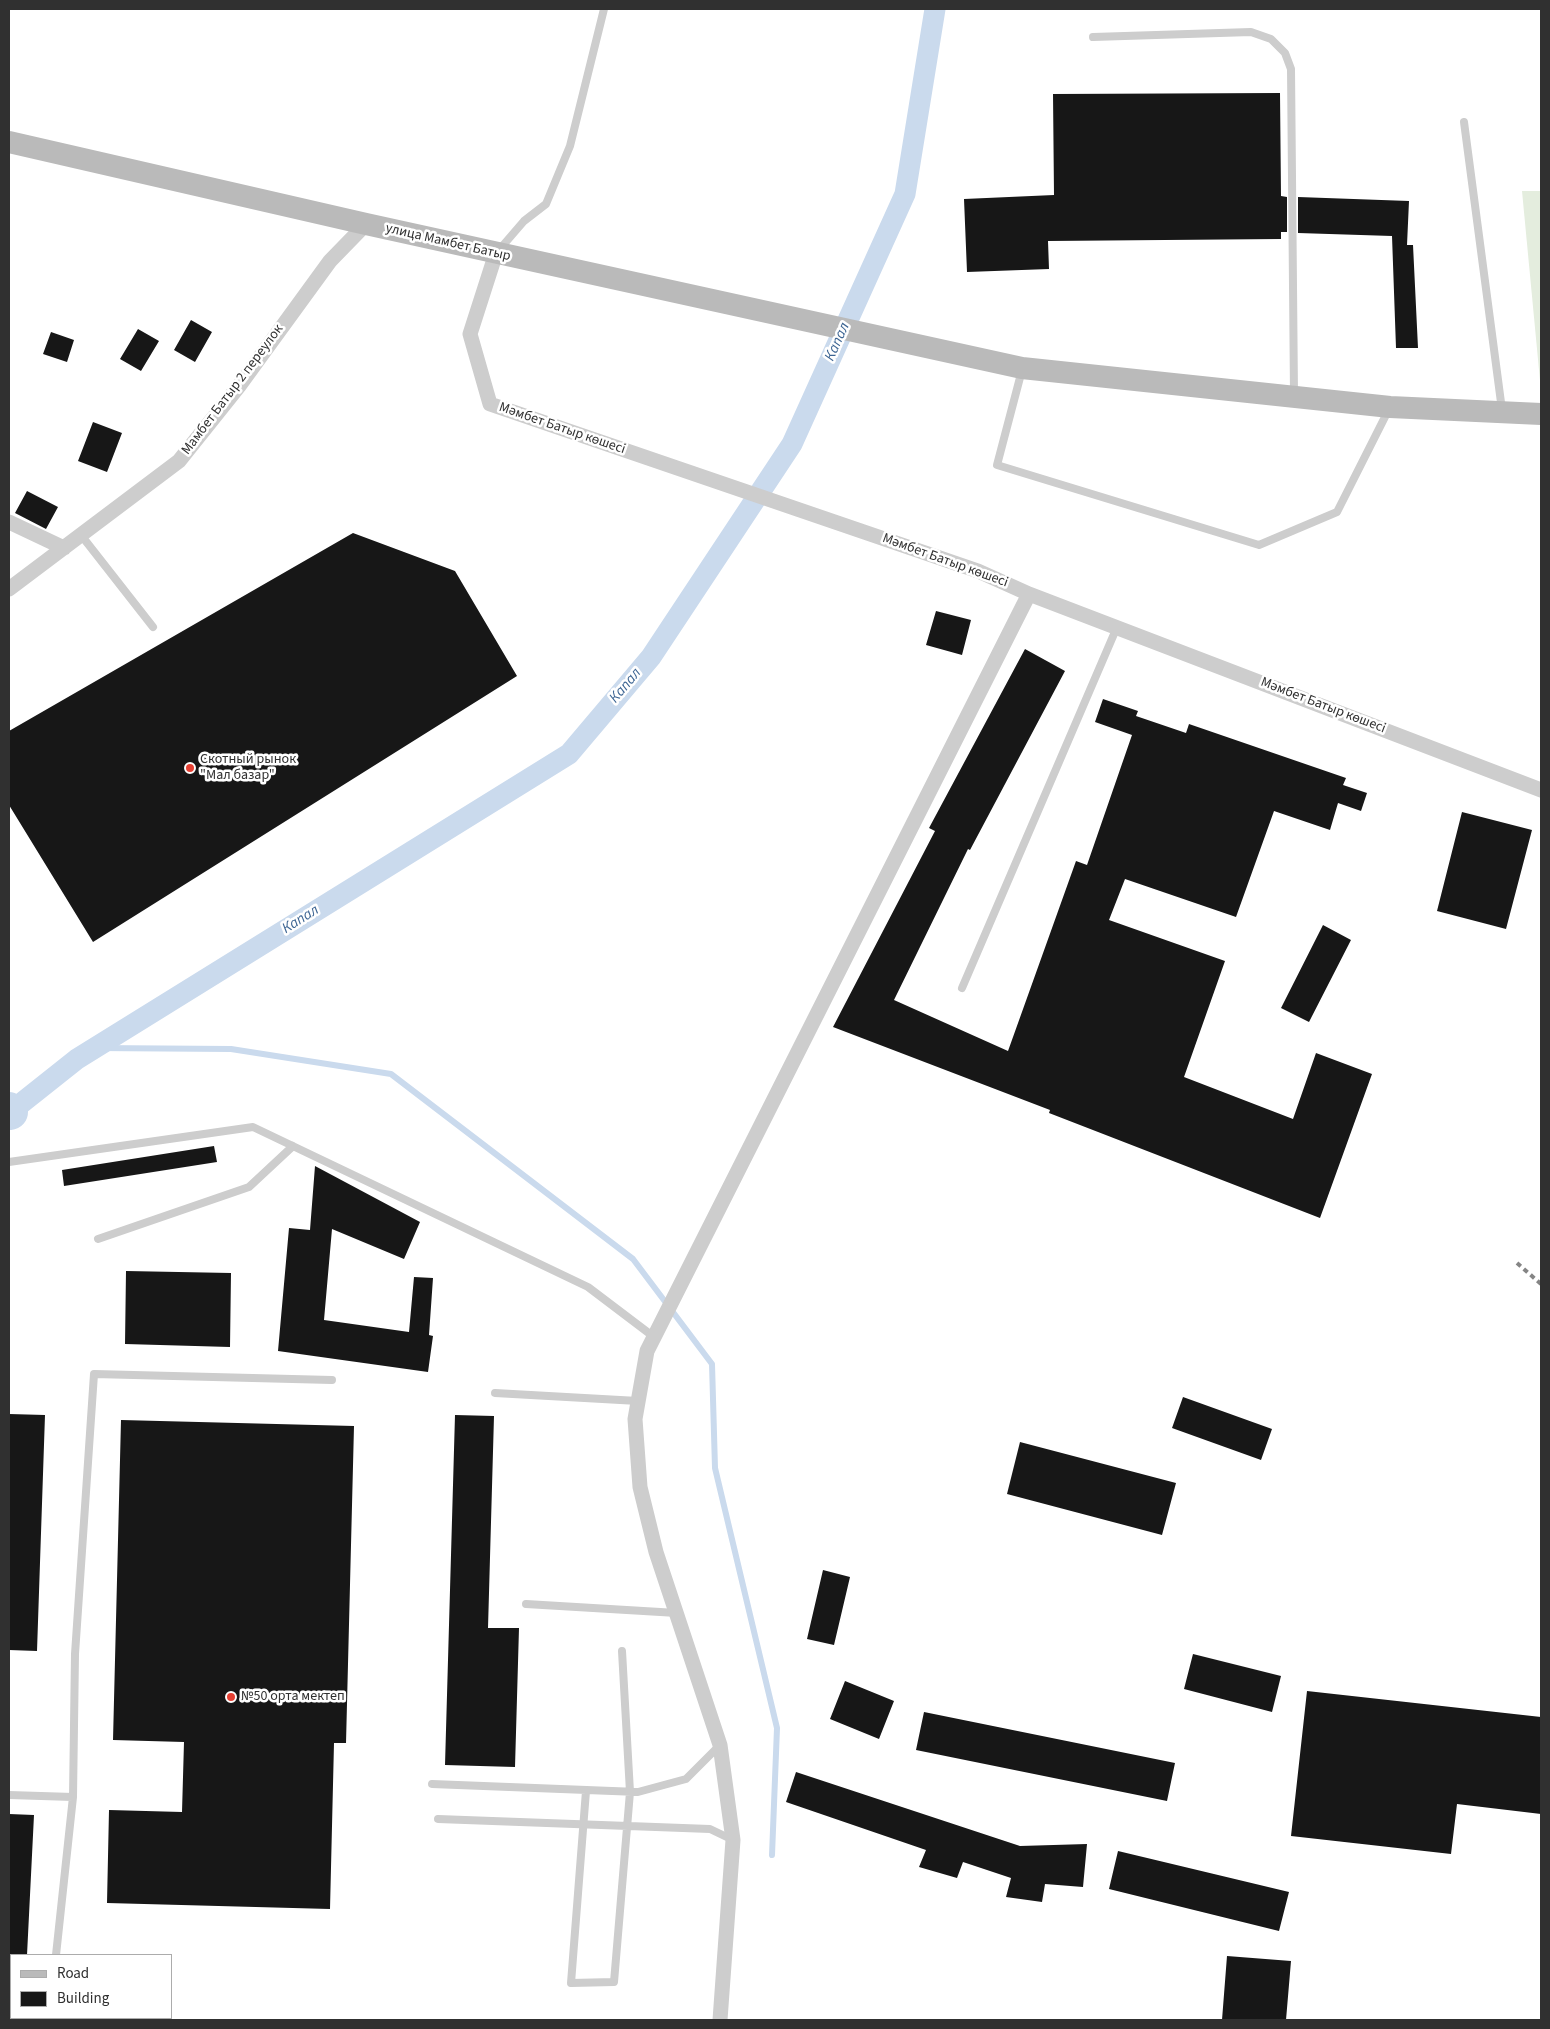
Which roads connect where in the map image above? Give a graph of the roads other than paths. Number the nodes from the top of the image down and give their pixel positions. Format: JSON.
{"nodes":[{"id":1,"x":604,"y":9,"type":"edge"},
{"id":2,"x":1093,"y":37,"type":"dead end"},
{"id":3,"x":1464,"y":122,"type":"dead end"},
{"id":4,"x":9,"y":142,"type":"edge"},
{"id":5,"x":366,"y":224,"type":"junction"},
{"id":6,"x":496,"y":253,"type":"junction"},
{"id":7,"x":1022,"y":368,"type":"junction"},
{"id":8,"x":1294,"y":398,"type":"junction"},
{"id":9,"x":1390,"y":407,"type":"junction"},
{"id":10,"x":1503,"y":414,"type":"junction"},
{"id":11,"x":1541,"y":414,"type":"edge"},
{"id":12,"x":9,"y":522,"type":"edge"},
{"id":13,"x":81,"y":535,"type":"junction"},
{"id":14,"x":64,"y":548,"type":"junction"},
{"id":15,"x":9,"y":589,"type":"edge"},
{"id":16,"x":1029,"y":594,"type":"junction"},
{"id":17,"x":153,"y":627,"type":"dead end"},
{"id":18,"x":1117,"y":627,"type":"junction"},
{"id":19,"x":1541,"y":790,"type":"edge"},
{"id":20,"x":962,"y":988,"type":"dead end"},
{"id":21,"x":292,"y":1146,"type":"junction"},
{"id":22,"x":9,"y":1162,"type":"edge"},
{"id":23,"x":98,"y":1239,"type":"dead end"},
{"id":24,"x":654,"y":1337,"type":"junction"},
{"id":25,"x":332,"y":1380,"type":"dead end"},
{"id":26,"x":495,"y":1393,"type":"dead end"},
{"id":27,"x":638,"y":1401,"type":"junction"},
{"id":28,"x":526,"y":1604,"type":"dead end"},
{"id":29,"x":676,"y":1613,"type":"junction"},
{"id":30,"x":622,"y":1651,"type":"dead end"},
{"id":31,"x":720,"y":1745,"type":"junction"},
{"id":32,"x":432,"y":1784,"type":"dead end"},
{"id":33,"x":586,"y":1791,"type":"junction"},
{"id":34,"x":630,"y":1792,"type":"junction"},
{"id":35,"x":9,"y":1795,"type":"edge"},
{"id":36,"x":73,"y":1797,"type":"junction"},
{"id":37,"x":438,"y":1819,"type":"dead end"},
{"id":38,"x":582,"y":1824,"type":"junction"},
{"id":39,"x":626,"y":1826,"type":"junction"},
{"id":40,"x":732,"y":1840,"type":"junction"},
{"id":41,"x":56,"y":1954,"type":"edge"},
{"id":42,"x":720,"y":2020,"type":"edge"}],
"edges":[{"from":1,"to":6,"type":"lane"},
{"from":2,"to":8,"type":"lane"},
{"from":3,"to":10,"type":"lane"},
{"from":4,"to":5,"type":"main road","name":"улица Мамбет Батыр"},
{"from":5,"to":6,"type":"main road","name":"улица Мамбет Батыр"},
{"from":5,"to":13,"type":"street","name":"Мамбет Батыр 2 переулок"},
{"from":6,"to":7,"type":"main road","name":"улица Мамбет Батыр"},
{"from":6,"to":16,"type":"street","name":"Мәмбет Батыр көшесі"},
{"from":7,"to":8,"type":"main road"},
{"from":7,"to":9,"type":"lane"},
{"from":8,"to":9,"type":"main road"},
{"from":9,"to":10,"type":"main road"},
{"from":10,"to":11,"type":"main road"},
{"from":12,"to":14,"type":"street"},
{"from":13,"to":14,"type":"street","name":"Мамбет Батыр 2 переулок"},
{"from":13,"to":17,"type":"lane"},
{"from":14,"to":15,"type":"street","name":"Мамбет Батыр 2 переулок"},
{"from":16,"to":18,"type":"street","name":"Мәмбет Батыр көшесі"},
{"from":16,"to":24,"type":"street"},
{"from":18,"to":19,"type":"street","name":"Мәмбет Батыр көшесі"},
{"from":18,"to":20,"type":"lane"},
{"from":21,"to":22,"type":"lane"},
{"from":21,"to":23,"type":"lane"},
{"from":21,"to":24,"type":"lane"},
{"from":24,"to":27,"type":"street"},
{"from":25,"to":36,"type":"lane"},
{"from":26,"to":27,"type":"lane"},
{"from":27,"to":29,"type":"street"},
{"from":28,"to":29,"type":"lane"},
{"from":29,"to":31,"type":"street"},
{"from":30,"to":34,"type":"lane"},
{"from":31,"to":34,"type":"lane"},
{"from":31,"to":40,"type":"street"},
{"from":32,"to":33,"type":"lane"},
{"from":33,"to":34,"type":"lane"},
{"from":33,"to":38,"type":"lane"},
{"from":34,"to":39,"type":"lane"},
{"from":35,"to":36,"type":"lane"},
{"from":36,"to":41,"type":"lane"},
{"from":37,"to":38,"type":"lane"},
{"from":38,"to":39,"type":"lane"},
{"from":38,"to":39,"type":"lane"},
{"from":39,"to":40,"type":"lane"},
{"from":40,"to":42,"type":"street"}]}
